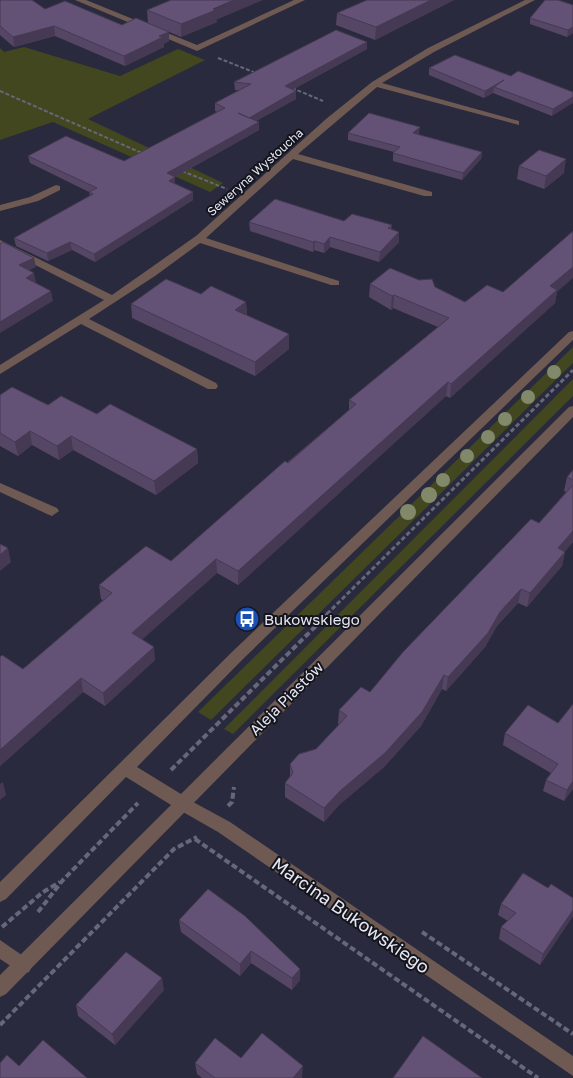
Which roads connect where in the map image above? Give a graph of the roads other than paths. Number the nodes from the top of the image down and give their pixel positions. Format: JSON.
{"nodes":[{"id":1,"x":80,"y":0,"type":"edge"},
{"id":2,"x":301,"y":0,"type":"edge"},
{"id":3,"x":532,"y":0,"type":"edge"},
{"id":4,"x":375,"y":84,"type":"junction"},
{"id":5,"x":516,"y":123,"type":"dead end"},
{"id":6,"x":293,"y":156,"type":"junction"},
{"id":7,"x":56,"y":188,"type":"dead end"},
{"id":8,"x":428,"y":194,"type":"dead end"},
{"id":9,"x":0,"y":208,"type":"edge"},
{"id":10,"x":198,"y":239,"type":"junction"},
{"id":11,"x":0,"y":243,"type":"edge"},
{"id":12,"x":335,"y":284,"type":"dead end"},
{"id":13,"x":111,"y":299,"type":"junction"},
{"id":14,"x":79,"y":319,"type":"junction"},
{"id":15,"x":573,"y":334,"type":"edge"},
{"id":16,"x":0,"y":370,"type":"edge"},
{"id":17,"x":212,"y":386,"type":"dead end"},
{"id":18,"x":573,"y":410,"type":"edge"},
{"id":19,"x":0,"y":487,"type":"edge"},
{"id":20,"x":52,"y":511,"type":"dead end"},
{"id":21,"x":126,"y":769,"type":"junction"},
{"id":22,"x":182,"y":803,"type":"junction"},
{"id":23,"x":0,"y":894,"type":"edge"},
{"id":24,"x":0,"y":948,"type":"edge"},
{"id":25,"x":23,"y":966,"type":"junction"},
{"id":26,"x":0,"y":988,"type":"edge"},
{"id":27,"x":573,"y":1067,"type":"edge"}],
"edges":[{"from":1,"to":2,"type":"street"},
{"from":3,"to":4,"type":"street","name":"Seweryna Wysłoucha"},
{"from":4,"to":5,"type":"street"},
{"from":4,"to":6,"type":"street","name":"Seweryna Wysłoucha"},
{"from":6,"to":8,"type":"street"},
{"from":6,"to":10,"type":"street","name":"Seweryna Wysłoucha"},
{"from":7,"to":9,"type":"street"},
{"from":10,"to":12,"type":"street"},
{"from":10,"to":13,"type":"street","name":"Seweryna Wysłoucha"},
{"from":11,"to":13,"type":"street"},
{"from":13,"to":14,"type":"street","name":"Seweryna Wysłoucha"},
{"from":14,"to":16,"type":"street","name":"Seweryna Wysłoucha"},
{"from":14,"to":17,"type":"street"},
{"from":15,"to":21,"type":"street"},
{"from":18,"to":22,"type":"street","name":"Aleja Piastów"},
{"from":19,"to":20,"type":"street"},
{"from":21,"to":22,"type":"street","name":"Marcina Bukowskiego"},
{"from":21,"to":23,"type":"street"},
{"from":22,"to":25,"type":"street","name":"Aleja Piastów"},
{"from":22,"to":27,"type":"street","name":"Marcina Bukowskiego"},
{"from":24,"to":25,"type":"street"},
{"from":25,"to":26,"type":"street","name":"Aleja Piastów"}]}
